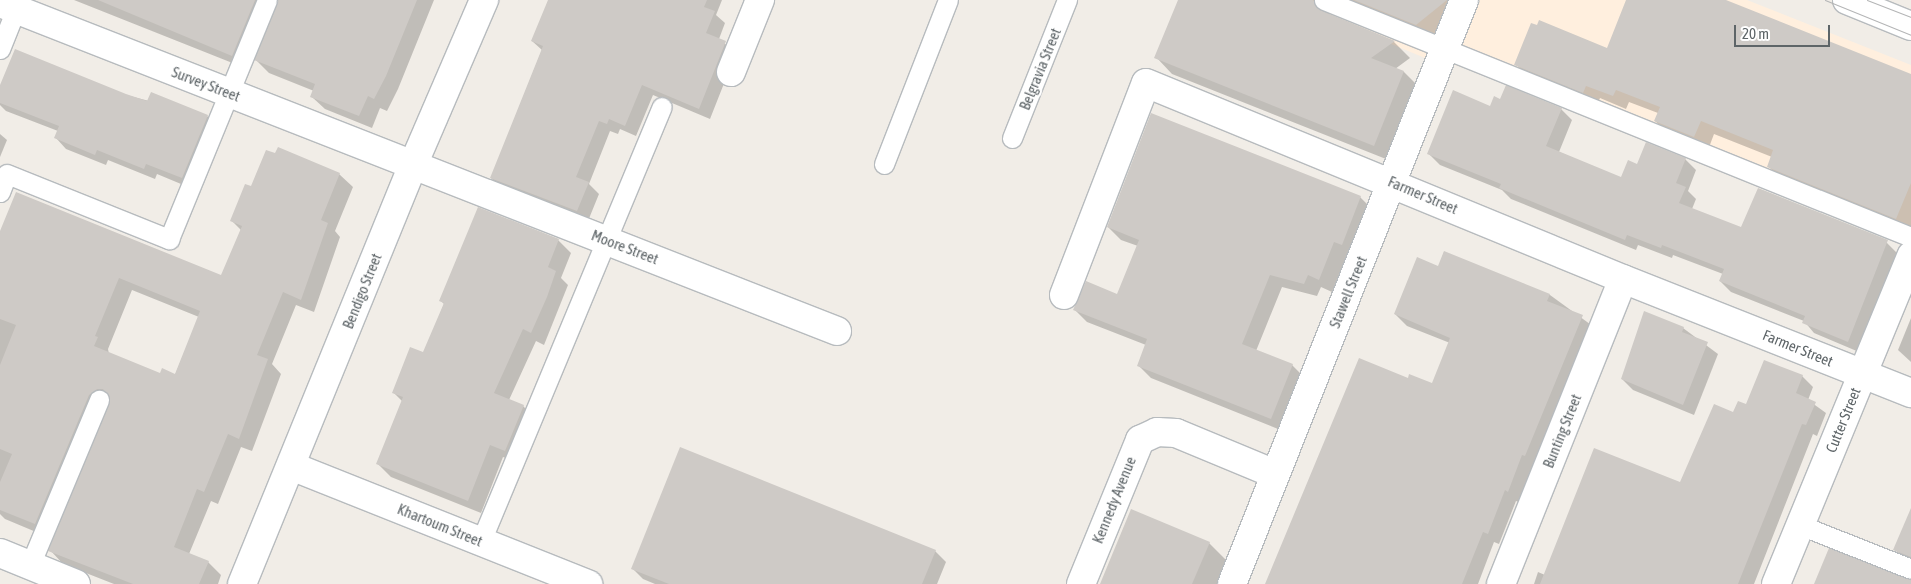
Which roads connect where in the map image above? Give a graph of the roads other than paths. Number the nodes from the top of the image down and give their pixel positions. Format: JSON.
{"nodes":[{"id":1,"x":268,"y":0,"type":"edge"},
{"id":2,"x":484,"y":0,"type":"edge"},
{"id":3,"x":760,"y":0,"type":"edge"},
{"id":4,"x":948,"y":0,"type":"edge"},
{"id":5,"x":1067,"y":0,"type":"edge"},
{"id":6,"x":1324,"y":0,"type":"edge"},
{"id":7,"x":1464,"y":0,"type":"edge"},
{"id":8,"x":1846,"y":0,"type":"edge"},
{"id":9,"x":8,"y":6,"type":"edge"},
{"id":10,"x":1911,"y":26,"type":"edge"},
{"id":11,"x":1444,"y":48,"type":"junction"},
{"id":12,"x":0,"y":49,"type":"edge"},
{"id":13,"x":731,"y":72,"type":"dead end"},
{"id":14,"x":230,"y":93,"type":"junction"},
{"id":15,"x":662,"y":107,"type":"dead end"},
{"id":16,"x":1012,"y":138,"type":"dead end"},
{"id":17,"x":884,"y":164,"type":"dead end"},
{"id":18,"x":413,"y":165,"type":"junction"},
{"id":19,"x":4,"y":173,"type":"edge"},
{"id":20,"x":1391,"y":182,"type":"junction"},
{"id":21,"x":0,"y":192,"type":"edge"},
{"id":22,"x":1911,"y":237,"type":"edge"},
{"id":23,"x":607,"y":240,"type":"junction"},
{"id":24,"x":1911,"y":256,"type":"edge"},
{"id":25,"x":1623,"y":279,"type":"junction"},
{"id":26,"x":1064,"y":295,"type":"dead end"},
{"id":27,"x":837,"y":331,"type":"dead end"},
{"id":28,"x":1862,"y":373,"type":"junction"},
{"id":29,"x":1911,"y":392,"type":"edge"},
{"id":30,"x":99,"y":400,"type":"dead end"},
{"id":31,"x":291,"y":466,"type":"junction"},
{"id":32,"x":1275,"y":474,"type":"junction"},
{"id":33,"x":1800,"y":525,"type":"junction"},
{"id":34,"x":481,"y":541,"type":"junction"},
{"id":35,"x":0,"y":553,"type":"edge"},
{"id":36,"x":30,"y":565,"type":"junction"},
{"id":37,"x":1911,"y":569,"type":"edge"},
{"id":38,"x":76,"y":584,"type":"edge"},
{"id":39,"x":242,"y":584,"type":"edge"},
{"id":40,"x":588,"y":584,"type":"edge"},
{"id":41,"x":1080,"y":584,"type":"edge"},
{"id":42,"x":1232,"y":584,"type":"edge"},
{"id":43,"x":1501,"y":584,"type":"edge"},
{"id":44,"x":1776,"y":584,"type":"edge"}],
"edges":[{"from":1,"to":14,"type":"lane"},
{"from":2,"to":18,"type":"street","name":"Bendigo Street"},
{"from":3,"to":13,"type":"street"},
{"from":4,"to":17,"type":"lane"},
{"from":5,"to":16,"type":"lane","name":"Belgravia Street"},
{"from":6,"to":11,"type":"lane"},
{"from":7,"to":11,"type":"street","name":"Stawell Street"},
{"from":8,"to":10,"type":"street"},
{"from":9,"to":12,"type":"lane"},
{"from":9,"to":14,"type":"street","name":"Survey Street"},
{"from":11,"to":20,"type":"street","name":"Stawell Street"},
{"from":11,"to":22,"type":"lane"},
{"from":14,"to":18,"type":"street","name":"Survey Street"},
{"from":14,"to":19,"type":"lane"},
{"from":15,"to":23,"type":"lane"},
{"from":18,"to":23,"type":"street","name":"Moore Street"},
{"from":18,"to":31,"type":"street","name":"Bendigo Street"},
{"from":19,"to":21,"type":"lane"},
{"from":20,"to":25,"type":"street","name":"Farmer Street"},
{"from":20,"to":26,"type":"street","name":"Farmer Street"},
{"from":20,"to":32,"type":"street","name":"Stawell Street"},
{"from":23,"to":27,"type":"street","name":"Moore Street"},
{"from":23,"to":34,"type":"lane"},
{"from":24,"to":28,"type":"street","name":"Cutter Street"},
{"from":25,"to":28,"type":"street","name":"Farmer Street"},
{"from":25,"to":43,"type":"street","name":"Bunting Street"},
{"from":28,"to":29,"type":"street","name":"Farmer Street"},
{"from":28,"to":33,"type":"street","name":"Cutter Street"},
{"from":30,"to":36,"type":"lane"},
{"from":31,"to":34,"type":"street","name":"Khartoum Street"},
{"from":31,"to":39,"type":"street","name":"Bendigo Street"},
{"from":32,"to":41,"type":"street","name":"Kennedy Avenue"},
{"from":32,"to":42,"type":"street","name":"Stawell Street"},
{"from":33,"to":37,"type":"lane"},
{"from":33,"to":44,"type":"street","name":"Cutter Street"},
{"from":34,"to":40,"type":"street","name":"Khartoum Street"},
{"from":35,"to":36,"type":"street"},
{"from":36,"to":38,"type":"street"}]}
